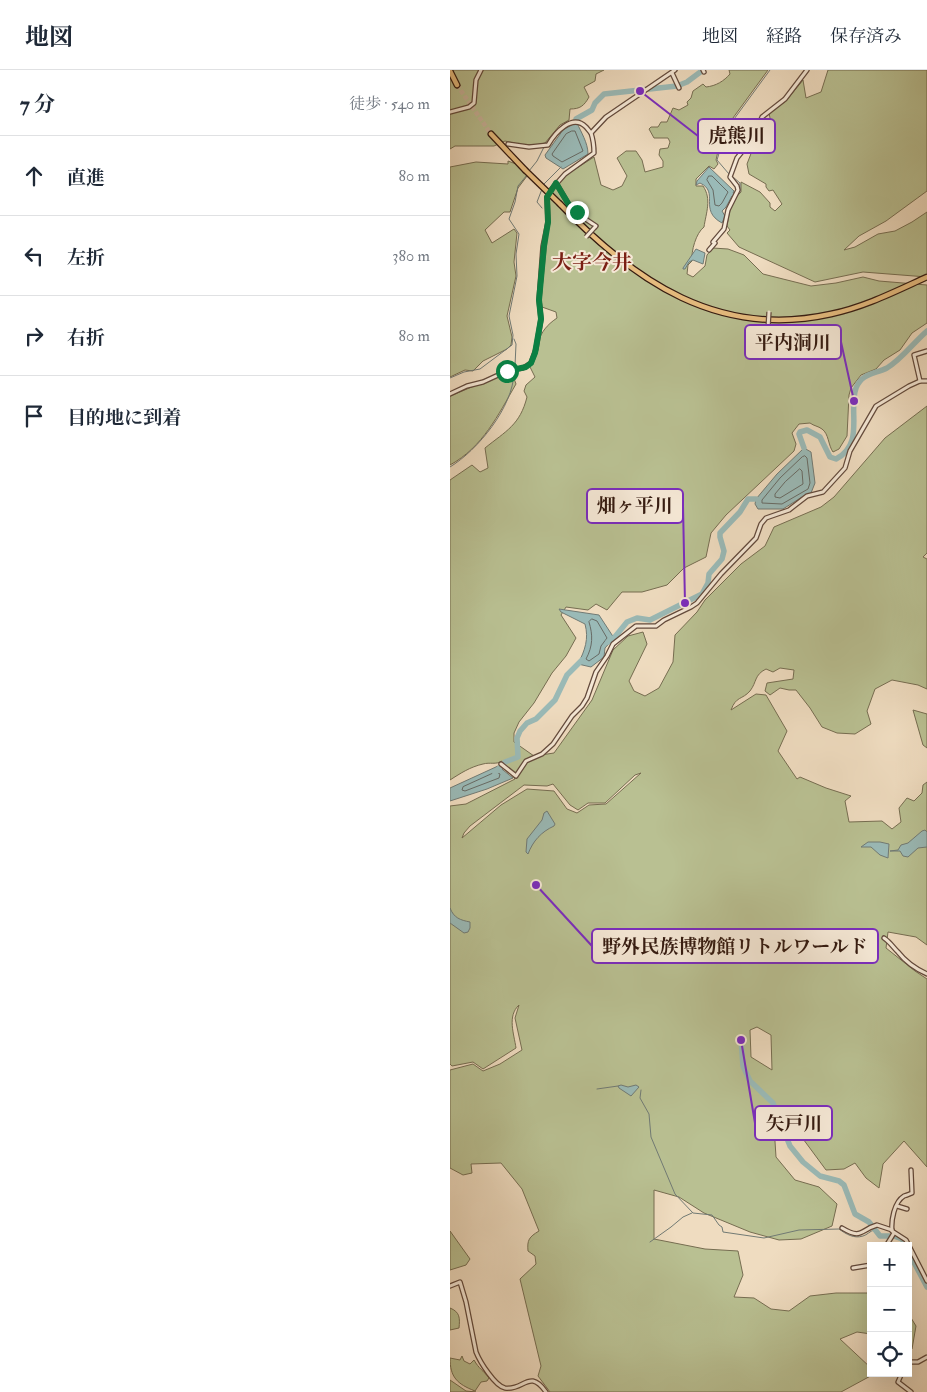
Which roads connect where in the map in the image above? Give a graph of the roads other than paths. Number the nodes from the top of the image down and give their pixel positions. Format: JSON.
{"nodes":[{"id":1,"x":450,"y":70,"type":"edge"},
{"id":2,"x":481,"y":70,"type":"edge"},
{"id":3,"x":807,"y":70,"type":"edge"},
{"id":4,"x":673,"y":71,"type":"edge"},
{"id":5,"x":457,"y":86,"type":"tunnel mouth"},
{"id":6,"x":678,"y":86,"type":"dead end"},
{"id":7,"x":450,"y":112,"type":"edge"},
{"id":8,"x":591,"y":132,"type":"junction"},
{"id":9,"x":491,"y":134,"type":"tunnel mouth"},
{"id":10,"x":508,"y":144,"type":"dead end"},
{"id":11,"x":556,"y":183,"type":"junction"},
{"id":12,"x":586,"y":236,"type":"dead end"},
{"id":13,"x":709,"y":250,"type":"dead end"},
{"id":14,"x":927,"y":277,"type":"edge"},
{"id":15,"x":769,"y":312,"type":"dead end"},
{"id":16,"x":768,"y":334,"type":"dead end"},
{"id":17,"x":927,"y":351,"type":"edge"},
{"id":18,"x":920,"y":381,"type":"junction"},
{"id":19,"x":927,"y":381,"type":"edge"},
{"id":20,"x":450,"y":394,"type":"edge"},
{"id":21,"x":503,"y":765,"type":"dead end"},
{"id":22,"x":884,"y":938,"type":"dead end"},
{"id":23,"x":927,"y":974,"type":"edge"},
{"id":24,"x":911,"y":1170,"type":"dead end"},
{"id":25,"x":897,"y":1206,"type":"junction"},
{"id":26,"x":907,"y":1209,"type":"dead end"},
{"id":27,"x":842,"y":1228,"type":"dead end"},
{"id":28,"x":893,"y":1231,"type":"junction"},
{"id":29,"x":888,"y":1242,"type":"edge"},
{"id":30,"x":867,"y":1266,"type":"edge"},
{"id":31,"x":853,"y":1268,"type":"dead end"},
{"id":32,"x":927,"y":1282,"type":"edge"},
{"id":33,"x":450,"y":1286,"type":"edge"},
{"id":34,"x":927,"y":1358,"type":"edge"},
{"id":35,"x":912,"y":1362,"type":"edge"},
{"id":36,"x":900,"y":1377,"type":"edge"},
{"id":37,"x":546,"y":1392,"type":"edge"},
{"id":38,"x":911,"y":1392,"type":"edge"}],
"edges":[{"from":1,"to":5,"type":"main road"},
{"from":2,"to":7,"type":"street"},
{"from":3,"to":13,"type":"street"},
{"from":4,"to":6,"type":"street"},
{"from":4,"to":8,"type":"street"},
{"from":8,"to":10,"type":"street"},
{"from":8,"to":11,"type":"street"},
{"from":9,"to":14,"type":"main road","bridge":true},
{"from":11,"to":12,"type":"street","bridge":true},
{"from":11,"to":20,"type":"street"},
{"from":15,"to":16,"type":"street","bridge":true},
{"from":17,"to":18,"type":"street"},
{"from":18,"to":19,"type":"street"},
{"from":18,"to":21,"type":"street"},
{"from":22,"to":23,"type":"street"},
{"from":24,"to":25,"type":"street"},
{"from":25,"to":26,"type":"street"},
{"from":25,"to":28,"type":"street"},
{"from":27,"to":28,"type":"street"},
{"from":28,"to":29,"type":"street"},
{"from":28,"to":32,"type":"street"},
{"from":30,"to":31,"type":"street"},
{"from":33,"to":37,"type":"street"},
{"from":34,"to":35,"type":"street"},
{"from":36,"to":38,"type":"street"}]}
